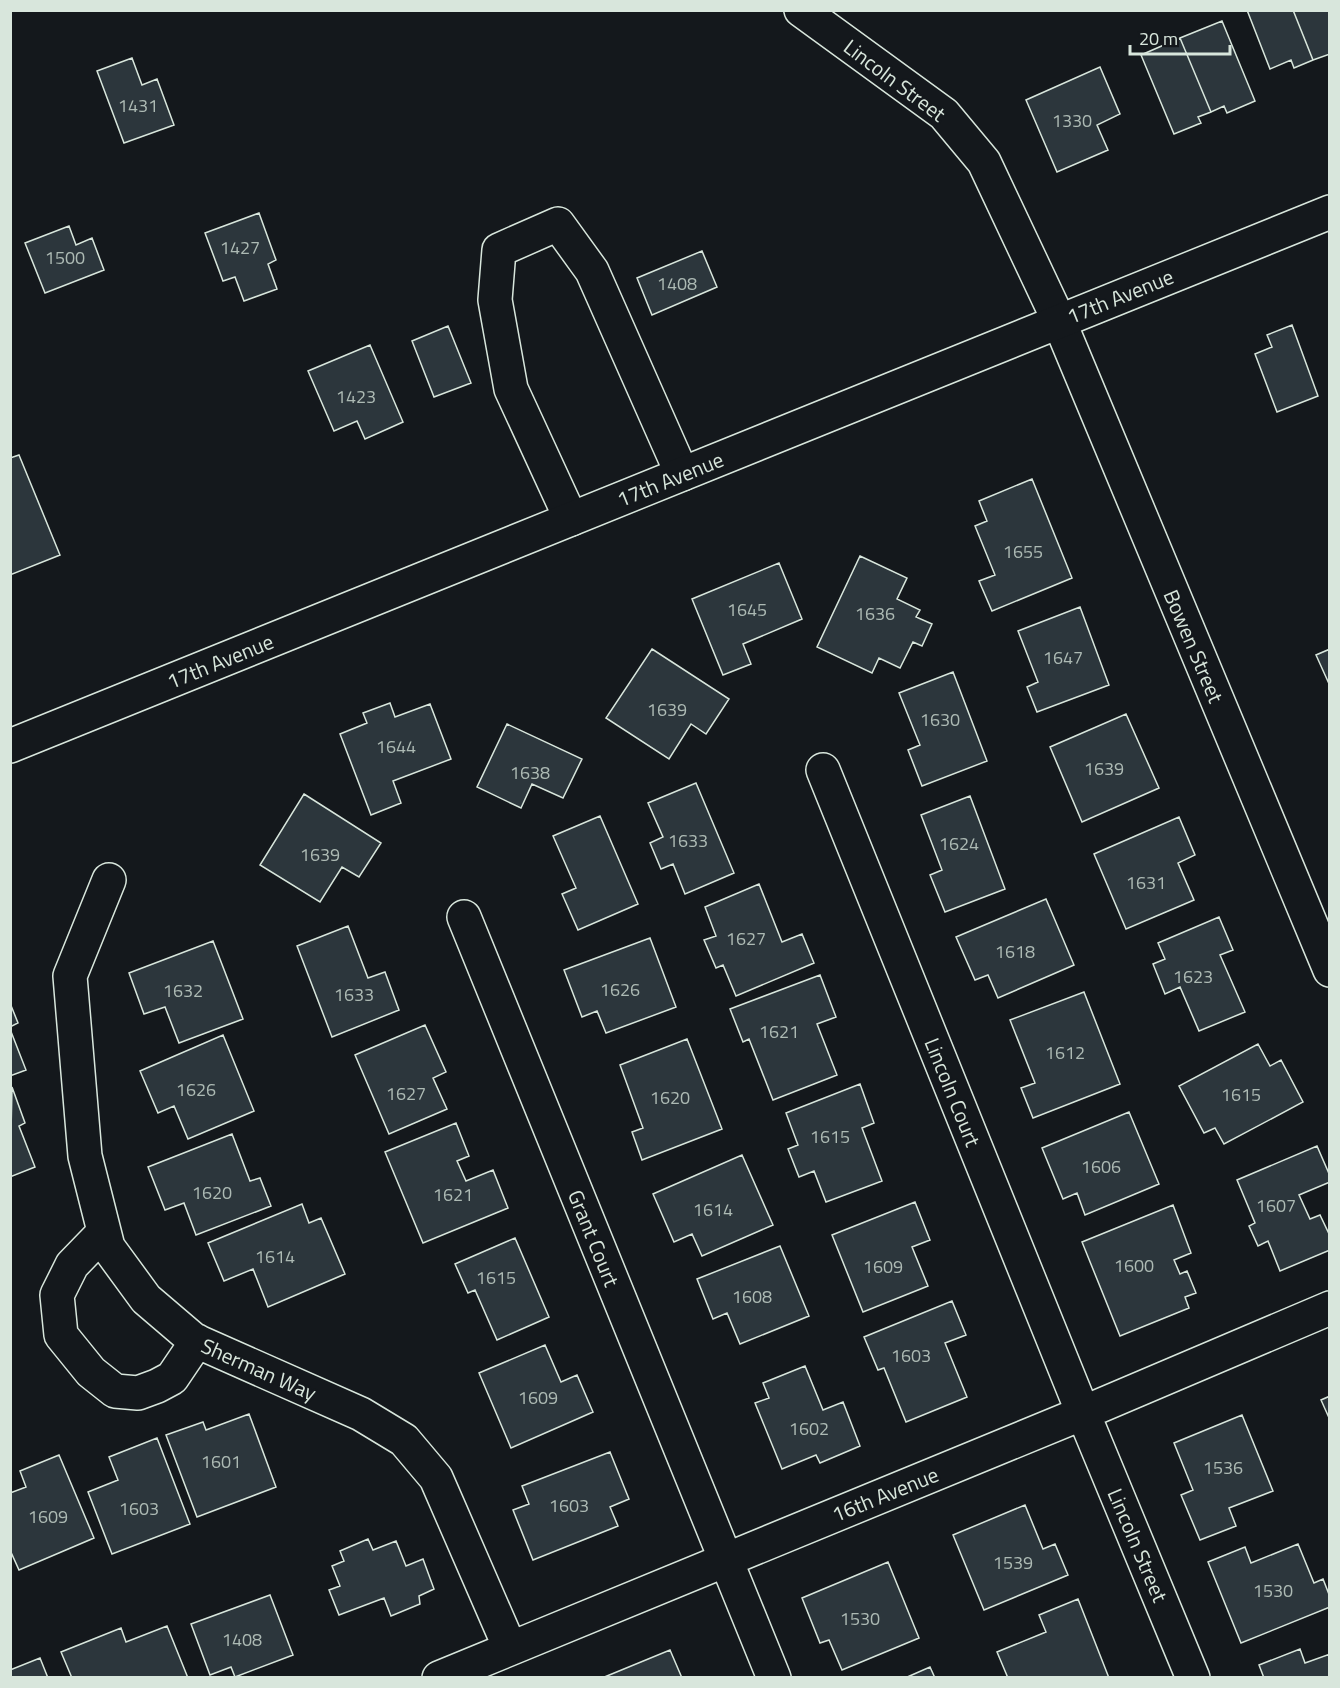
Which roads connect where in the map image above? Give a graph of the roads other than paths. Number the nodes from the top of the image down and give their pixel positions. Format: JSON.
{"nodes":[{"id":1,"x":801,"y":10,"type":"edge"},
{"id":2,"x":1329,"y":215,"type":"edge"},
{"id":3,"x":1059,"y":321,"type":"junction"},
{"id":4,"x":682,"y":474,"type":"junction"},
{"id":5,"x":571,"y":519,"type":"junction"},
{"id":6,"x":10,"y":746,"type":"edge"},
{"id":7,"x":823,"y":770,"type":"dead end"},
{"id":8,"x":109,"y":880,"type":"dead end"},
{"id":9,"x":464,"y":917,"type":"dead end"},
{"id":10,"x":1329,"y":970,"type":"edge"},
{"id":11,"x":104,"y":1232,"type":"junction"},
{"id":12,"x":1329,"y":1308,"type":"edge"},
{"id":13,"x":197,"y":1341,"type":"junction"},
{"id":14,"x":1083,"y":1413,"type":"junction"},
{"id":15,"x":725,"y":1559,"type":"junction"},
{"id":16,"x":510,"y":1648,"type":"junction"},
{"id":17,"x":439,"y":1677,"type":"edge"},
{"id":18,"x":774,"y":1677,"type":"edge"},
{"id":19,"x":1193,"y":1677,"type":"edge"}],
"edges":[{"from":1,"to":3,"type":"street","name":"Lincoln Street"},
{"from":2,"to":3,"type":"street","name":"17th Avenue"},
{"from":3,"to":4,"type":"street","name":"17th Avenue"},
{"from":3,"to":10,"type":"street","name":"Bowen Street"},
{"from":4,"to":5,"type":"street","name":"17th Avenue"},
{"from":4,"to":5,"type":"street"},
{"from":5,"to":6,"type":"street","name":"17th Avenue"},
{"from":7,"to":14,"type":"street","name":"Lincoln Court"},
{"from":8,"to":11,"type":"street","name":"Sherman Way"},
{"from":9,"to":15,"type":"street","name":"Grant Court"},
{"from":11,"to":13,"type":"street","name":"Sherman Way"},
{"from":11,"to":13,"type":"street"},
{"from":12,"to":14,"type":"street","name":"16th Avenue"},
{"from":13,"to":16,"type":"street","name":"Sherman Way"},
{"from":14,"to":15,"type":"street","name":"16th Avenue"},
{"from":14,"to":19,"type":"street","name":"Lincoln Street"},
{"from":15,"to":16,"type":"street","name":"16th Avenue"},
{"from":15,"to":18,"type":"street","name":"Grant Court"},
{"from":16,"to":17,"type":"street","name":"16th Avenue"}]}
